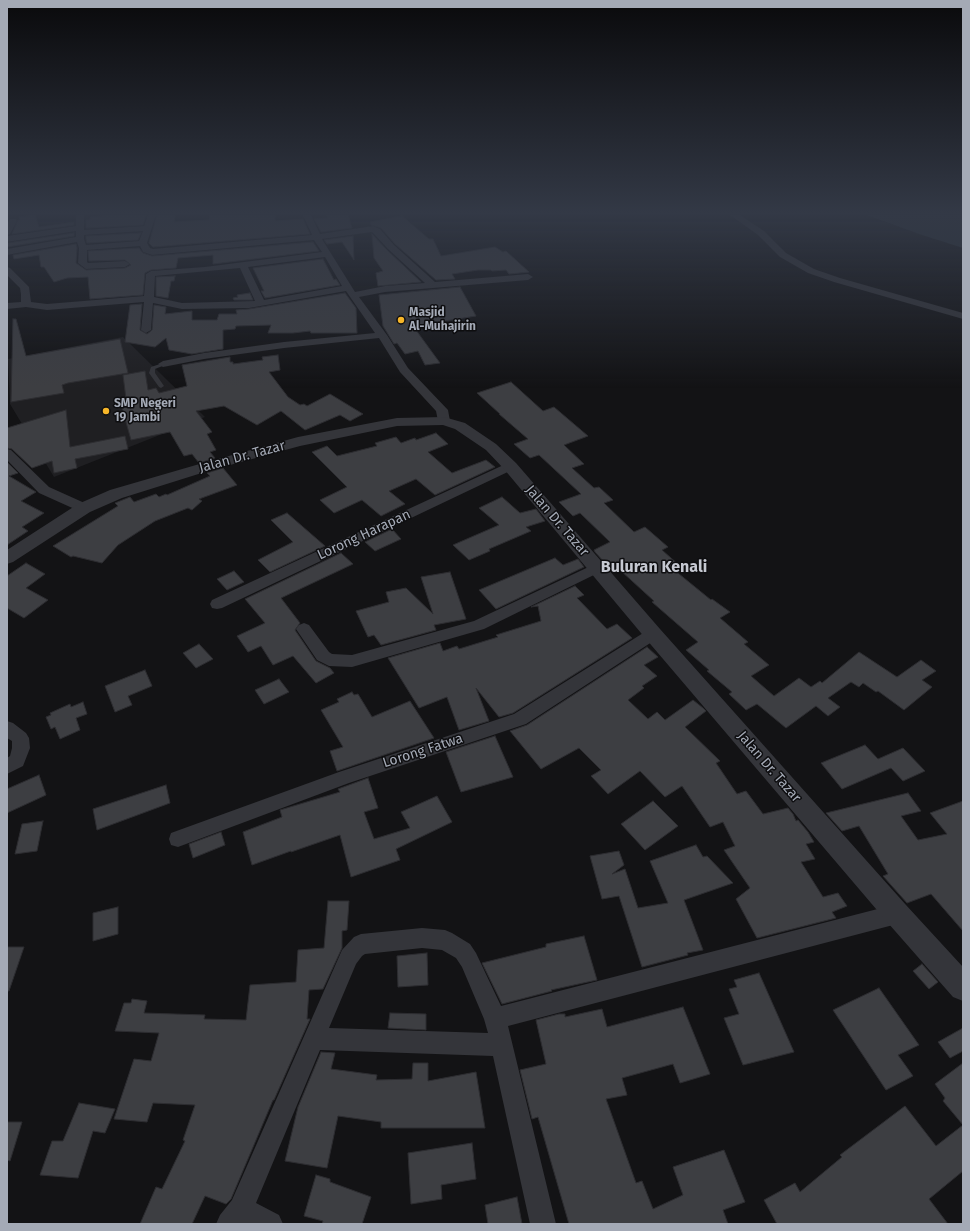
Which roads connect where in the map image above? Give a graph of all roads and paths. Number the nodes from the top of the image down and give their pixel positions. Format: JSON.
{"nodes":[{"id":1,"x":9,"y":272,"type":"edge"},
{"id":2,"x":172,"y":272,"type":"edge"},
{"id":3,"x":246,"y":272,"type":"edge"},
{"id":4,"x":339,"y":272,"type":"edge"},
{"id":5,"x":419,"y":272,"type":"edge"},
{"id":6,"x":817,"y":272,"type":"edge"},
{"id":7,"x":528,"y":276,"type":"dead end"},
{"id":8,"x":433,"y":285,"type":"junction"},
{"id":9,"x":351,"y":292,"type":"junction"},
{"id":10,"x":148,"y":299,"type":"junction"},
{"id":11,"x":26,"y":304,"type":"junction"},
{"id":12,"x":261,"y":304,"type":"junction"},
{"id":13,"x":7,"y":306,"type":"edge"},
{"id":14,"x":963,"y":316,"type":"edge"},
{"id":15,"x":146,"y":330,"type":"dead end"},
{"id":16,"x":382,"y":335,"type":"junction"},
{"id":17,"x":163,"y":364,"type":"joint"},
{"id":18,"x":161,"y":386,"type":"dead end"},
{"id":19,"x":444,"y":421,"type":"junction"},
{"id":20,"x":7,"y":453,"type":"edge"},
{"id":21,"x":510,"y":466,"type":"junction"},
{"id":22,"x":84,"y":508,"type":"junction"},
{"id":23,"x":7,"y":558,"type":"edge"},
{"id":24,"x":597,"y":568,"type":"junction"},
{"id":25,"x":217,"y":604,"type":"dead end"},
{"id":26,"x":304,"y":629,"type":"dead end"},
{"id":27,"x":653,"y":634,"type":"junction"},
{"id":28,"x":7,"y":728,"type":"edge"},
{"id":29,"x":7,"y":767,"type":"edge"},
{"id":30,"x":178,"y":840,"type":"dead end"},
{"id":31,"x":897,"y":914,"type":"junction"},
{"id":32,"x":963,"y":987,"type":"edge"},
{"id":33,"x":495,"y":1018,"type":"junction"},
{"id":34,"x":313,"y":1039,"type":"junction"},
{"id":35,"x":502,"y":1045,"type":"junction"},
{"id":36,"x":235,"y":1217,"type":"edge"},
{"id":37,"x":270,"y":1224,"type":"edge"},
{"id":38,"x":543,"y":1224,"type":"edge"}],
"edges":[{"from":1,"to":11,"type":"street"},
{"from":2,"to":10,"type":"street"},
{"from":3,"to":12,"type":"street"},
{"from":4,"to":9,"type":"street"},
{"from":5,"to":8,"type":"street"},
{"from":6,"to":14,"type":"street"},
{"from":7,"to":8,"type":"street"},
{"from":8,"to":9,"type":"street"},
{"from":9,"to":12,"type":"street"},
{"from":9,"to":16,"type":"street"},
{"from":10,"to":11,"type":"street"},
{"from":10,"to":12,"type":"street"},
{"from":10,"to":15,"type":"street"},
{"from":11,"to":13,"type":"street"},
{"from":16,"to":17,"type":"street"},
{"from":16,"to":19,"type":"street"},
{"from":17,"to":18,"type":"lane"},
{"from":19,"to":21,"type":"street","name":"Jalan Dr. Tazar"},
{"from":19,"to":22,"type":"street","name":"Jalan Dr. Tazar"},
{"from":20,"to":22,"type":"street"},
{"from":21,"to":24,"type":"street","name":"Jalan Dr. Tazar"},
{"from":21,"to":25,"type":"street","name":"Lorong Harapan"},
{"from":22,"to":23,"type":"street","name":"Jalan Dr. Tazar"},
{"from":24,"to":26,"type":"street"},
{"from":24,"to":27,"type":"street","name":"Jalan Dr. Tazar"},
{"from":27,"to":30,"type":"street","name":"Lorong Fatwa"},
{"from":27,"to":31,"type":"street","name":"Jalan Dr. Tazar"},
{"from":28,"to":29,"type":"street"},
{"from":31,"to":32,"type":"street","name":"Jalan Dr. Tazar"},
{"from":31,"to":33,"type":"street"},
{"from":33,"to":34,"type":"street"},
{"from":33,"to":35,"type":"street"},
{"from":34,"to":35,"type":"street"},
{"from":34,"to":36,"type":"street"},
{"from":35,"to":38,"type":"street"},
{"from":36,"to":37,"type":"street"}]}
